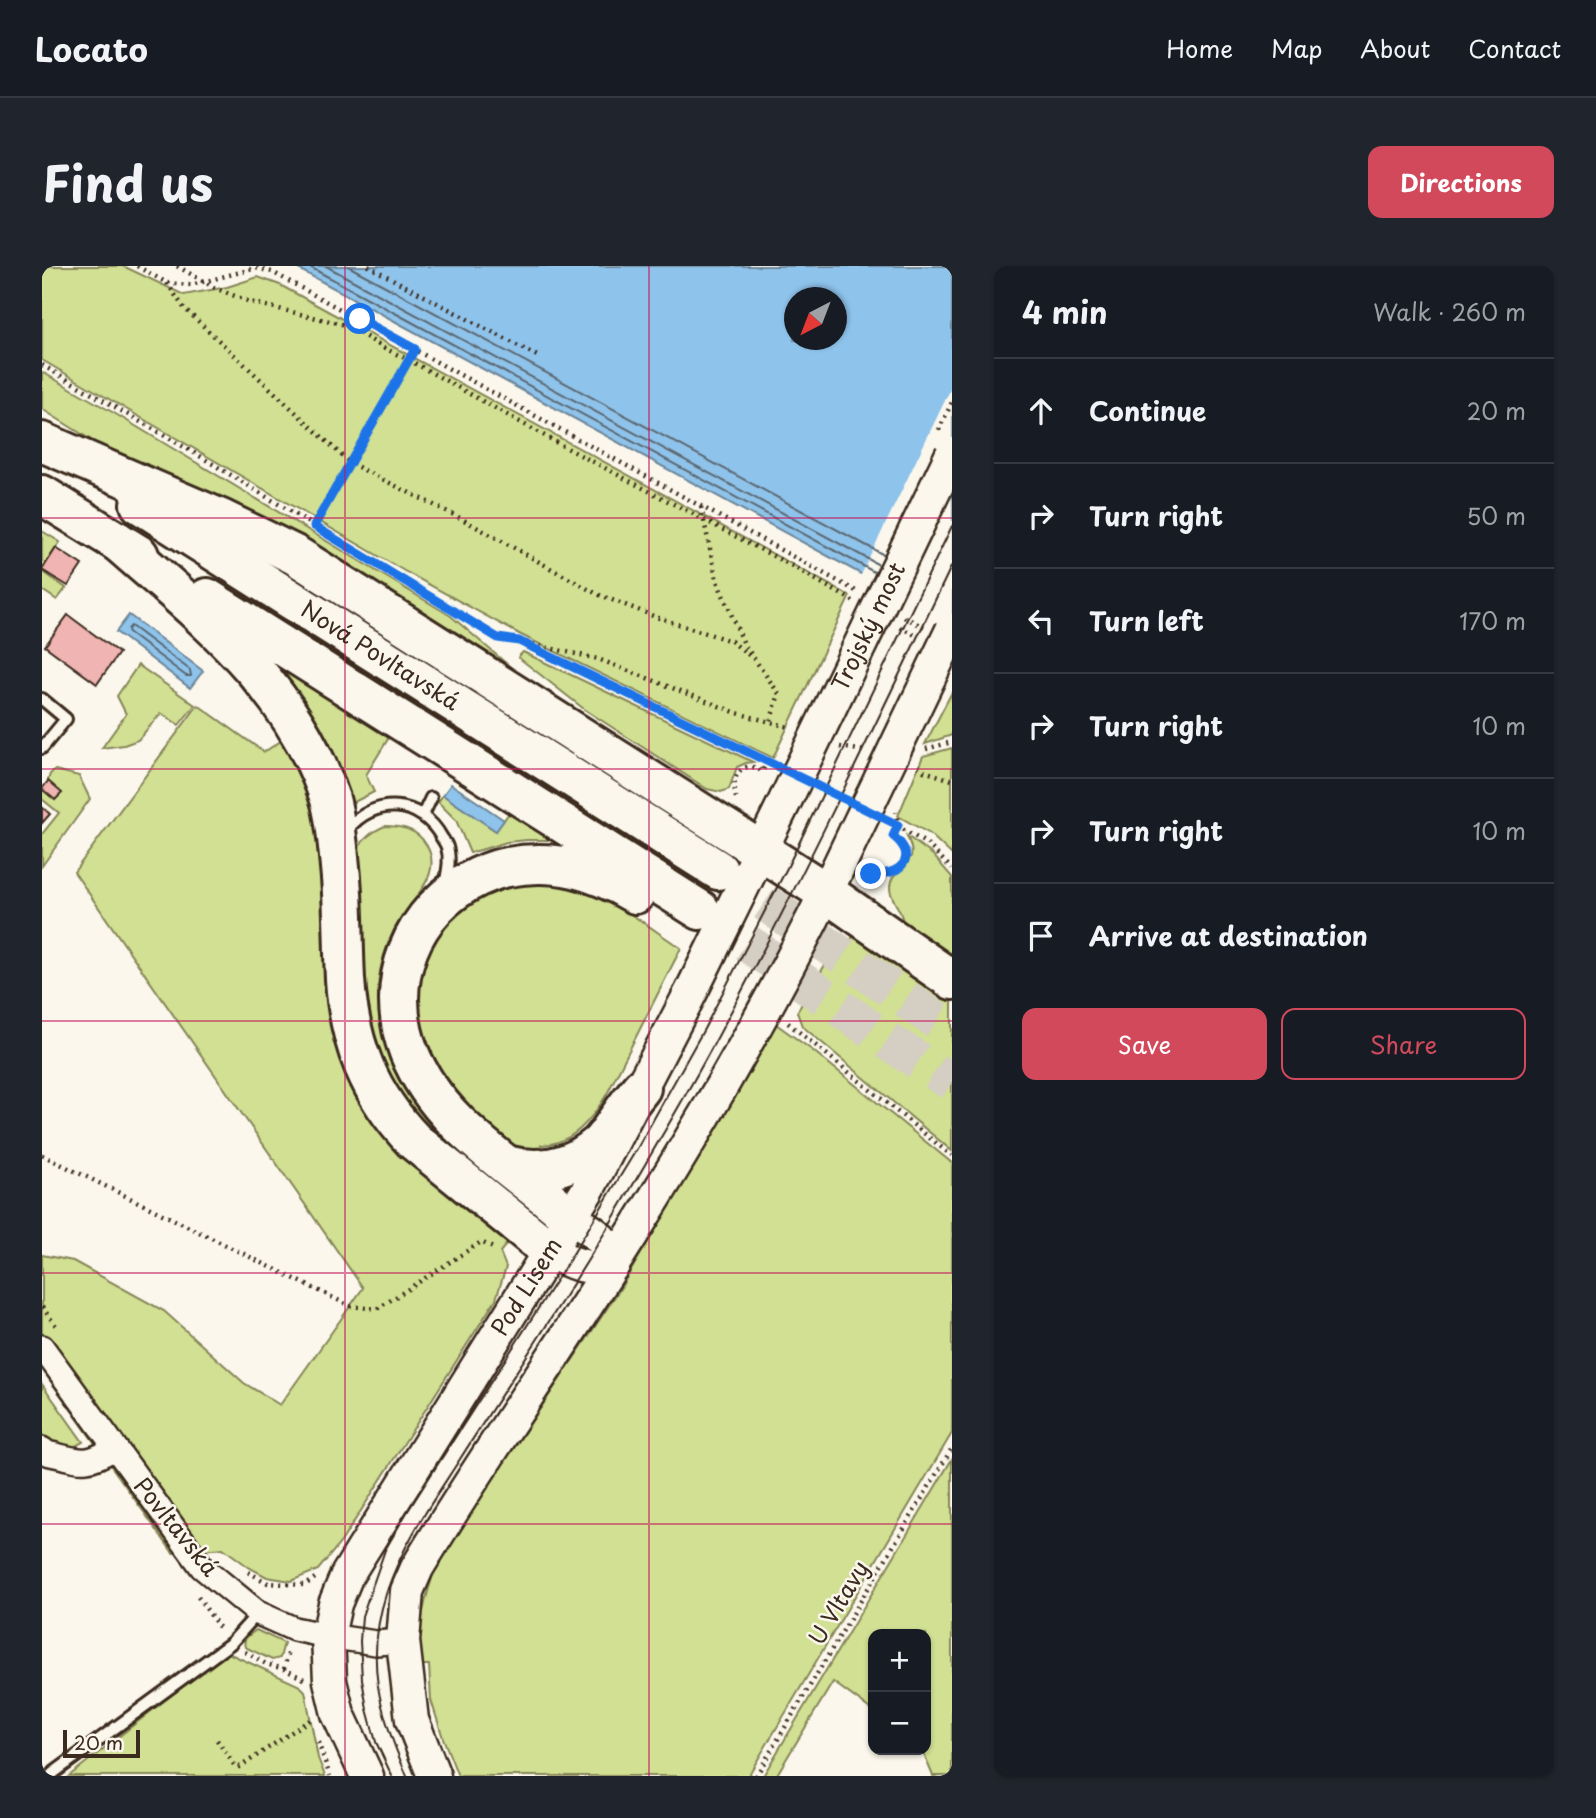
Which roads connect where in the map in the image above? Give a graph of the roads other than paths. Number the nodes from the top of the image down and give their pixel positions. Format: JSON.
{"nodes":[{"id":1,"x":42,"y":442,"type":"edge"},
{"id":2,"x":952,"y":454,"type":"edge"},
{"id":3,"x":42,"y":495,"type":"edge"},
{"id":4,"x":117,"y":541,"type":"junction"},
{"id":5,"x":941,"y":630,"type":"edge"},
{"id":6,"x":42,"y":699,"type":"edge"},
{"id":7,"x":42,"y":748,"type":"edge"},
{"id":8,"x":430,"y":798,"type":"dead end"},
{"id":9,"x":786,"y":799,"type":"joint"},
{"id":10,"x":423,"y":815,"type":"junction"},
{"id":11,"x":628,"y":840,"type":"junction"},
{"id":12,"x":338,"y":841,"type":"junction"},
{"id":13,"x":761,"y":852,"type":"junction"},
{"id":14,"x":718,"y":870,"type":"tunnel mouth"},
{"id":15,"x":827,"y":893,"type":"junction"},
{"id":16,"x":428,"y":915,"type":"junction"},
{"id":17,"x":952,"y":980,"type":"edge"},
{"id":18,"x":641,"y":1088,"type":"junction"},
{"id":19,"x":506,"y":1165,"type":"junction"},
{"id":20,"x":571,"y":1218,"type":"junction"},
{"id":21,"x":550,"y":1251,"type":"junction"},
{"id":22,"x":613,"y":1265,"type":"junction"},
{"id":23,"x":42,"y":1347,"type":"edge"},
{"id":24,"x":114,"y":1448,"type":"junction"},
{"id":25,"x":42,"y":1450,"type":"edge"},
{"id":26,"x":258,"y":1613,"type":"junction"},
{"id":27,"x":328,"y":1636,"type":"junction"},
{"id":28,"x":403,"y":1641,"type":"junction"},
{"id":29,"x":52,"y":1774,"type":"dead end"},
{"id":30,"x":367,"y":1776,"type":"edge"},
{"id":31,"x":434,"y":1776,"type":"edge"}],
"edges":[{"from":1,"to":11,"type":"highway","name":"Nová Povltavská"},
{"from":1,"to":13,"type":"highway"},
{"from":2,"to":9,"type":"main road","name":"Trojský most","bridge":true},
{"from":3,"to":4,"type":"highway","name":"Nová Povltavská"},
{"from":4,"to":11,"type":"highway","name":"Nová Povltavská"},
{"from":4,"to":12,"type":"highway"},
{"from":5,"to":15,"type":"main road","bridge":true},
{"from":6,"to":7,"type":"lane"},
{"from":8,"to":10,"type":"lane"},
{"from":9,"to":13,"type":"main road","name":"Pod Lisem"},
{"from":10,"to":12,"type":"lane"},
{"from":10,"to":16,"type":"lane"},
{"from":11,"to":14,"type":"highway","name":"Nová Povltavská"},
{"from":11,"to":16,"type":"highway","name":"Nová Povltavská"},
{"from":12,"to":21,"type":"highway"},
{"from":13,"to":15,"type":"highway"},
{"from":13,"to":18,"type":"main road","name":"Pod Lisem"},
{"from":15,"to":17,"type":"highway"},
{"from":15,"to":22,"type":"main road"},
{"from":16,"to":19,"type":"highway"},
{"from":18,"to":19,"type":"highway"},
{"from":18,"to":20,"type":"main road","name":"Pod Lisem"},
{"from":19,"to":20,"type":"highway"},
{"from":20,"to":21,"type":"main road","name":"Pod Lisem"},
{"from":20,"to":22,"type":"main road"},
{"from":21,"to":22,"type":"main road"},
{"from":21,"to":27,"type":"main road","name":"Pod Lisem"},
{"from":22,"to":28,"type":"main road"},
{"from":23,"to":24,"type":"street","name":"Povltavská"},
{"from":24,"to":25,"type":"street"},
{"from":24,"to":26,"type":"street","name":"Povltavská"},
{"from":26,"to":27,"type":"street","name":"Povltavská"},
{"from":26,"to":29,"type":"lane"},
{"from":27,"to":28,"type":"street","name":"Povltavská"},
{"from":27,"to":30,"type":"main road","name":"Pod Lisem"},
{"from":28,"to":31,"type":"main road"}]}
